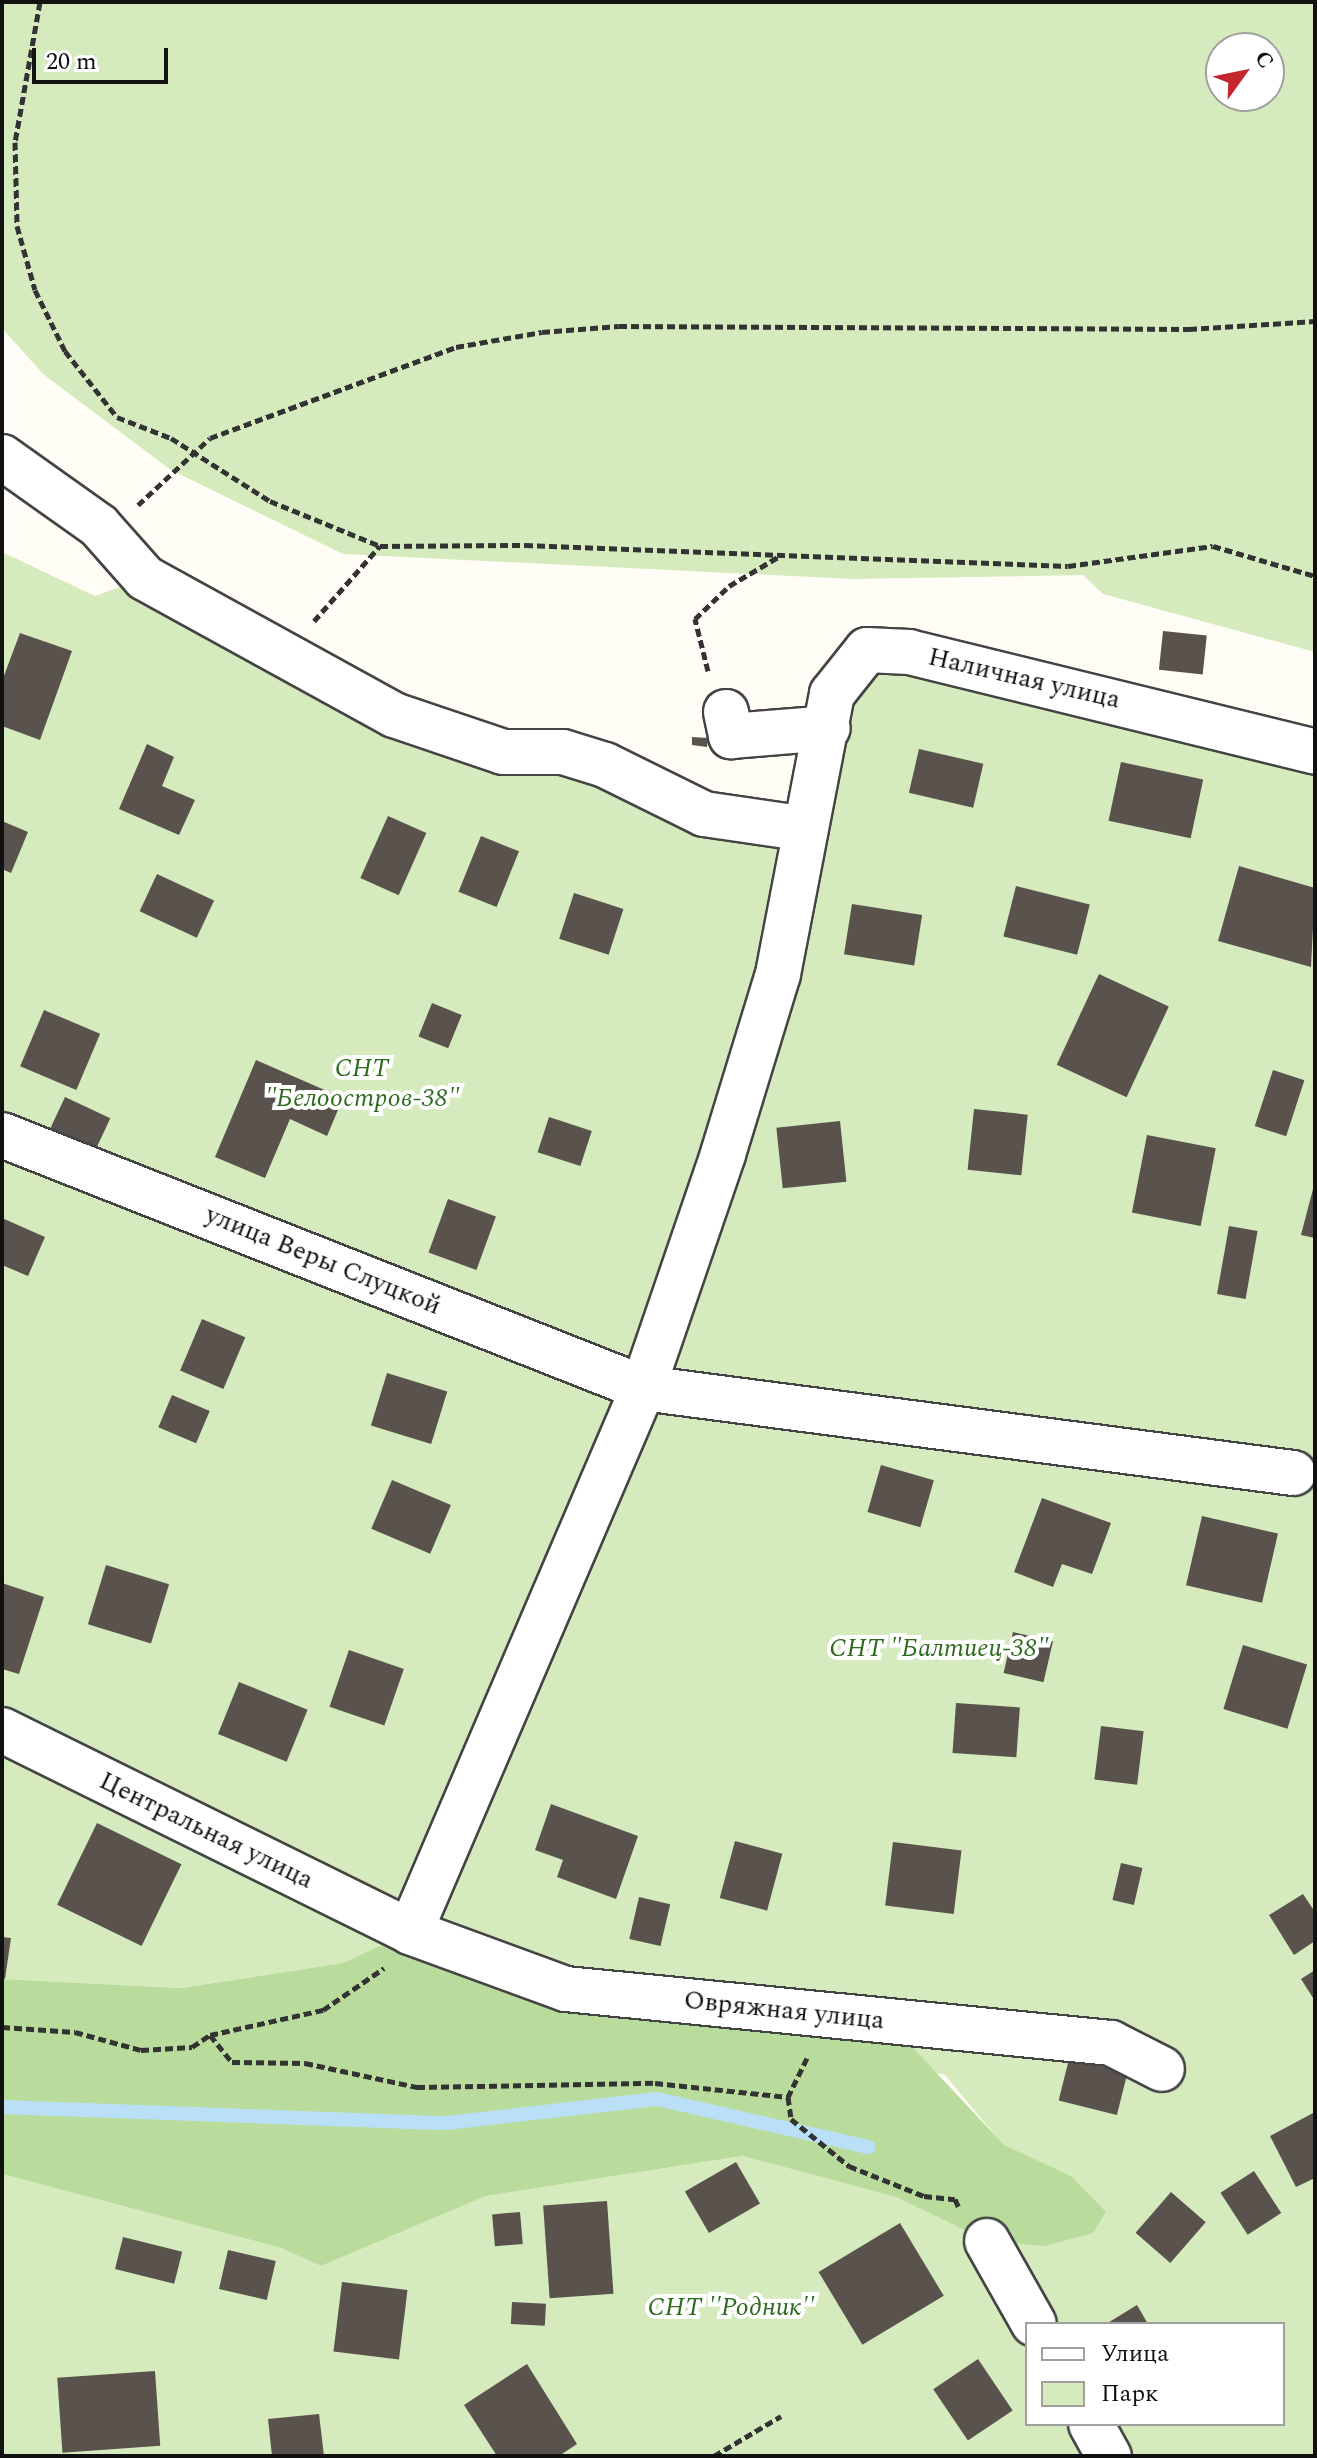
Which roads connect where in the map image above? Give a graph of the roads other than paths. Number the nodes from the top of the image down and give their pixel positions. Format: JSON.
{"nodes":[{"id":1,"x":2,"y":457,"type":"edge"},
{"id":2,"x":726,"y":712,"type":"road end"},
{"id":3,"x":828,"y":728,"type":"junction"},
{"id":4,"x":1315,"y":752,"type":"edge"},
{"id":5,"x":793,"y":827,"type":"dead end"},
{"id":6,"x":2,"y":1135,"type":"edge"},
{"id":7,"x":643,"y":1388,"type":"junction"},
{"id":8,"x":1293,"y":1473,"type":"dead end"},
{"id":9,"x":2,"y":1730,"type":"edge"},
{"id":10,"x":413,"y":1933,"type":"junction"},
{"id":11,"x":1162,"y":2069,"type":"dead end"},
{"id":12,"x":987,"y":2241,"type":"road end"},
{"id":13,"x":1033,"y":2322,"type":"edge"},
{"id":14,"x":1092,"y":2426,"type":"edge"},
{"id":15,"x":1109,"y":2456,"type":"edge"}],
"edges":[{"from":1,"to":5,"type":"street"},
{"from":2,"to":3,"type":"street"},
{"from":3,"to":4,"type":"street","name":"Наличная улица"},
{"from":3,"to":7,"type":"street","name":"Наличная улица"},
{"from":6,"to":7,"type":"street","name":"улица Веры Слуцкой"},
{"from":7,"to":8,"type":"street","name":"улица Веры Слуцкой"},
{"from":7,"to":10,"type":"street","name":"Наличная улица"},
{"from":9,"to":10,"type":"street","name":"Центральная улица"},
{"from":10,"to":11,"type":"street","name":"Овряжная улица"},
{"from":12,"to":13,"type":"street"},
{"from":14,"to":15,"type":"street"}]}
